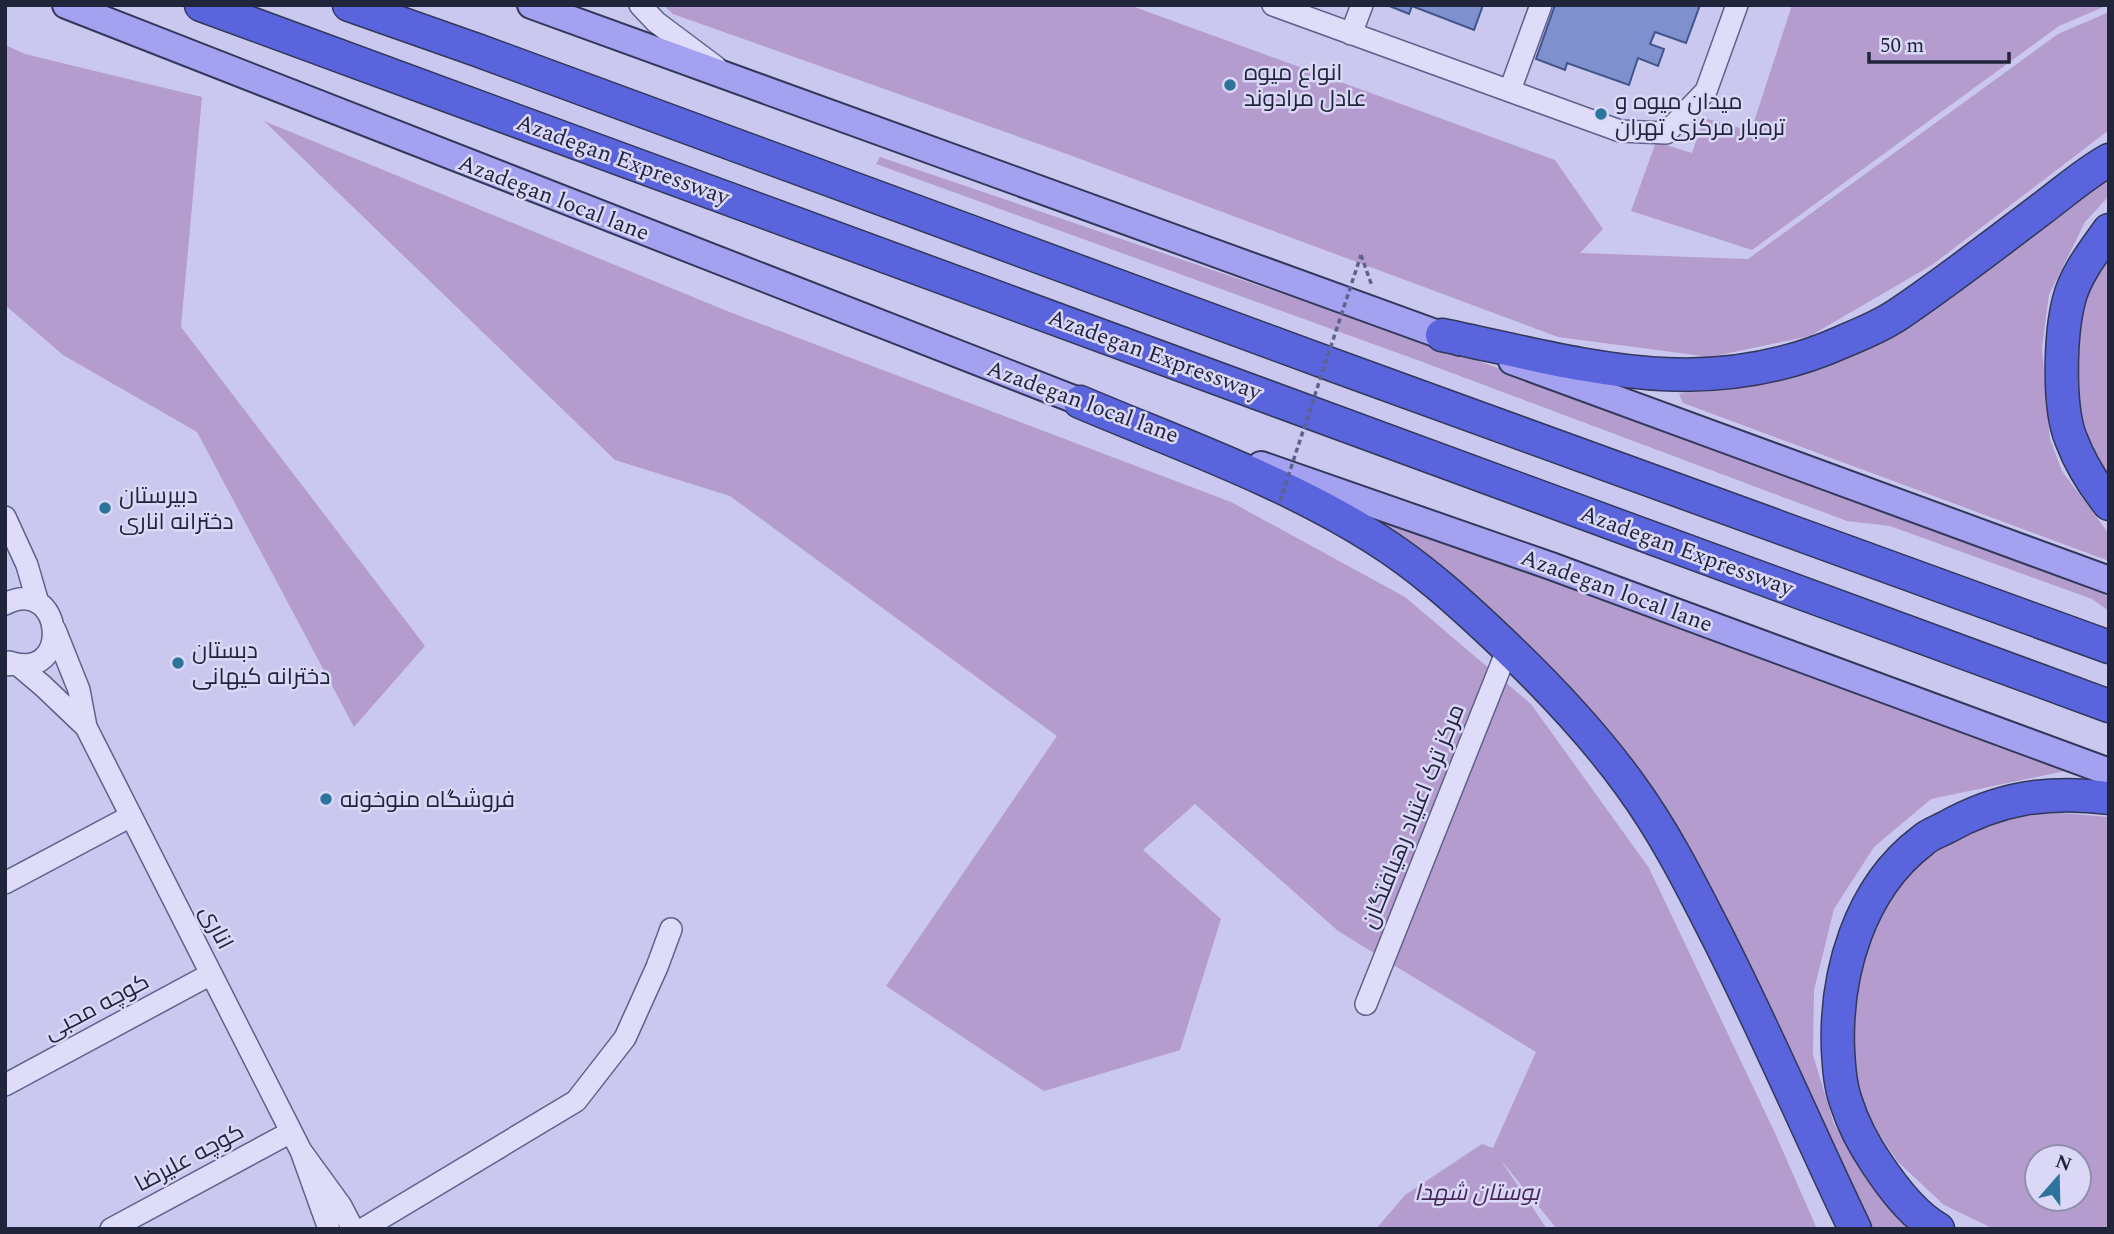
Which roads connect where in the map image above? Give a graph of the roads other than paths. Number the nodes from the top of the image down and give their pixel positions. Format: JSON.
{"nodes":[{"id":1,"x":66,"y":5,"type":"edge"},
{"id":2,"x":201,"y":5,"type":"edge"},
{"id":3,"x":349,"y":5,"type":"edge"},
{"id":4,"x":531,"y":5,"type":"edge"},
{"id":5,"x":640,"y":5,"type":"edge"},
{"id":6,"x":1273,"y":5,"type":"edge"},
{"id":7,"x":1362,"y":5,"type":"edge"},
{"id":8,"x":1541,"y":5,"type":"edge"},
{"id":9,"x":1737,"y":5,"type":"edge"},
{"id":10,"x":1351,"y":34,"type":"junction"},
{"id":11,"x":726,"y":75,"type":"junction"},
{"id":12,"x":1510,"y":90,"type":"junction"},
{"id":13,"x":2109,"y":160,"type":"edge"},
{"id":14,"x":2109,"y":230,"type":"edge"},
{"id":15,"x":1442,"y":335,"type":"junction"},
{"id":16,"x":1080,"y":402,"type":"junction"},
{"id":17,"x":2109,"y":504,"type":"edge"},
{"id":18,"x":5,"y":517,"type":"edge"},
{"id":19,"x":2109,"y":580,"type":"edge"},
{"id":20,"x":38,"y":603,"type":"junction"},
{"id":21,"x":5,"y":604,"type":"edge"},
{"id":22,"x":55,"y":630,"type":"junction"},
{"id":23,"x":2109,"y":647,"type":"edge"},
{"id":24,"x":1508,"y":648,"type":"junction"},
{"id":25,"x":9,"y":663,"type":"edge"},
{"id":26,"x":2109,"y":706,"type":"edge"},
{"id":27,"x":86,"y":727,"type":"junction"},
{"id":28,"x":2109,"y":772,"type":"edge"},
{"id":29,"x":2109,"y":798,"type":"edge"},
{"id":30,"x":131,"y":816,"type":"junction"},
{"id":31,"x":5,"y":883,"type":"edge"},
{"id":32,"x":671,"y":929,"type":"dead end"},
{"id":33,"x":211,"y":974,"type":"junction"},
{"id":34,"x":1366,"y":1004,"type":"dead end"},
{"id":35,"x":5,"y":1085,"type":"edge"},
{"id":36,"x":291,"y":1132,"type":"junction"},
{"id":37,"x":301,"y":1151,"type":"junction"},
{"id":38,"x":111,"y":1229,"type":"edge"},
{"id":39,"x":329,"y":1229,"type":"edge"},
{"id":40,"x":353,"y":1229,"type":"edge"},
{"id":41,"x":363,"y":1229,"type":"edge"},
{"id":42,"x":1855,"y":1229,"type":"edge"},
{"id":43,"x":1938,"y":1229,"type":"edge"}],
"edges":[{"from":1,"to":16,"type":"main road","name":"Azadegan local lane"},
{"from":2,"to":26,"type":"highway","name":"Azadegan Expressway"},
{"from":3,"to":23,"type":"highway"},
{"from":4,"to":11,"type":"main road"},
{"from":5,"to":11,"type":"street"},
{"from":6,"to":10,"type":"street"},
{"from":7,"to":10,"type":"street"},
{"from":8,"to":12,"type":"street"},
{"from":9,"to":12,"type":"street"},
{"from":10,"to":12,"type":"street"},
{"from":11,"to":15,"type":"main road"},
{"from":13,"to":15,"type":"highway"},
{"from":14,"to":17,"type":"highway"},
{"from":15,"to":19,"type":"main road"},
{"from":16,"to":24,"type":"highway"},
{"from":16,"to":28,"type":"main road","name":"Azadegan local lane"},
{"from":18,"to":20,"type":"street"},
{"from":20,"to":21,"type":"street"},
{"from":20,"to":22,"type":"street","name":"اناری"},
{"from":22,"to":25,"type":"street"},
{"from":22,"to":27,"type":"street","name":"اناری"},
{"from":24,"to":34,"type":"street","name":"مرکز ترک اعتیاد رهیافتگان"},
{"from":24,"to":42,"type":"highway"},
{"from":25,"to":27,"type":"street","name":"اناری"},
{"from":27,"to":30,"type":"street","name":"اناری"},
{"from":29,"to":43,"type":"highway"},
{"from":30,"to":31,"type":"street"},
{"from":30,"to":33,"type":"street","name":"اناری"},
{"from":32,"to":41,"type":"street"},
{"from":33,"to":35,"type":"street","name":"کوچه محبی"},
{"from":33,"to":36,"type":"street","name":"اناری"},
{"from":36,"to":37,"type":"street","name":"اناری"},
{"from":36,"to":38,"type":"street","name":"کوچه علیرضا"},
{"from":37,"to":39,"type":"street","name":"اناری"},
{"from":37,"to":40,"type":"street","name":"اناری"}]}
